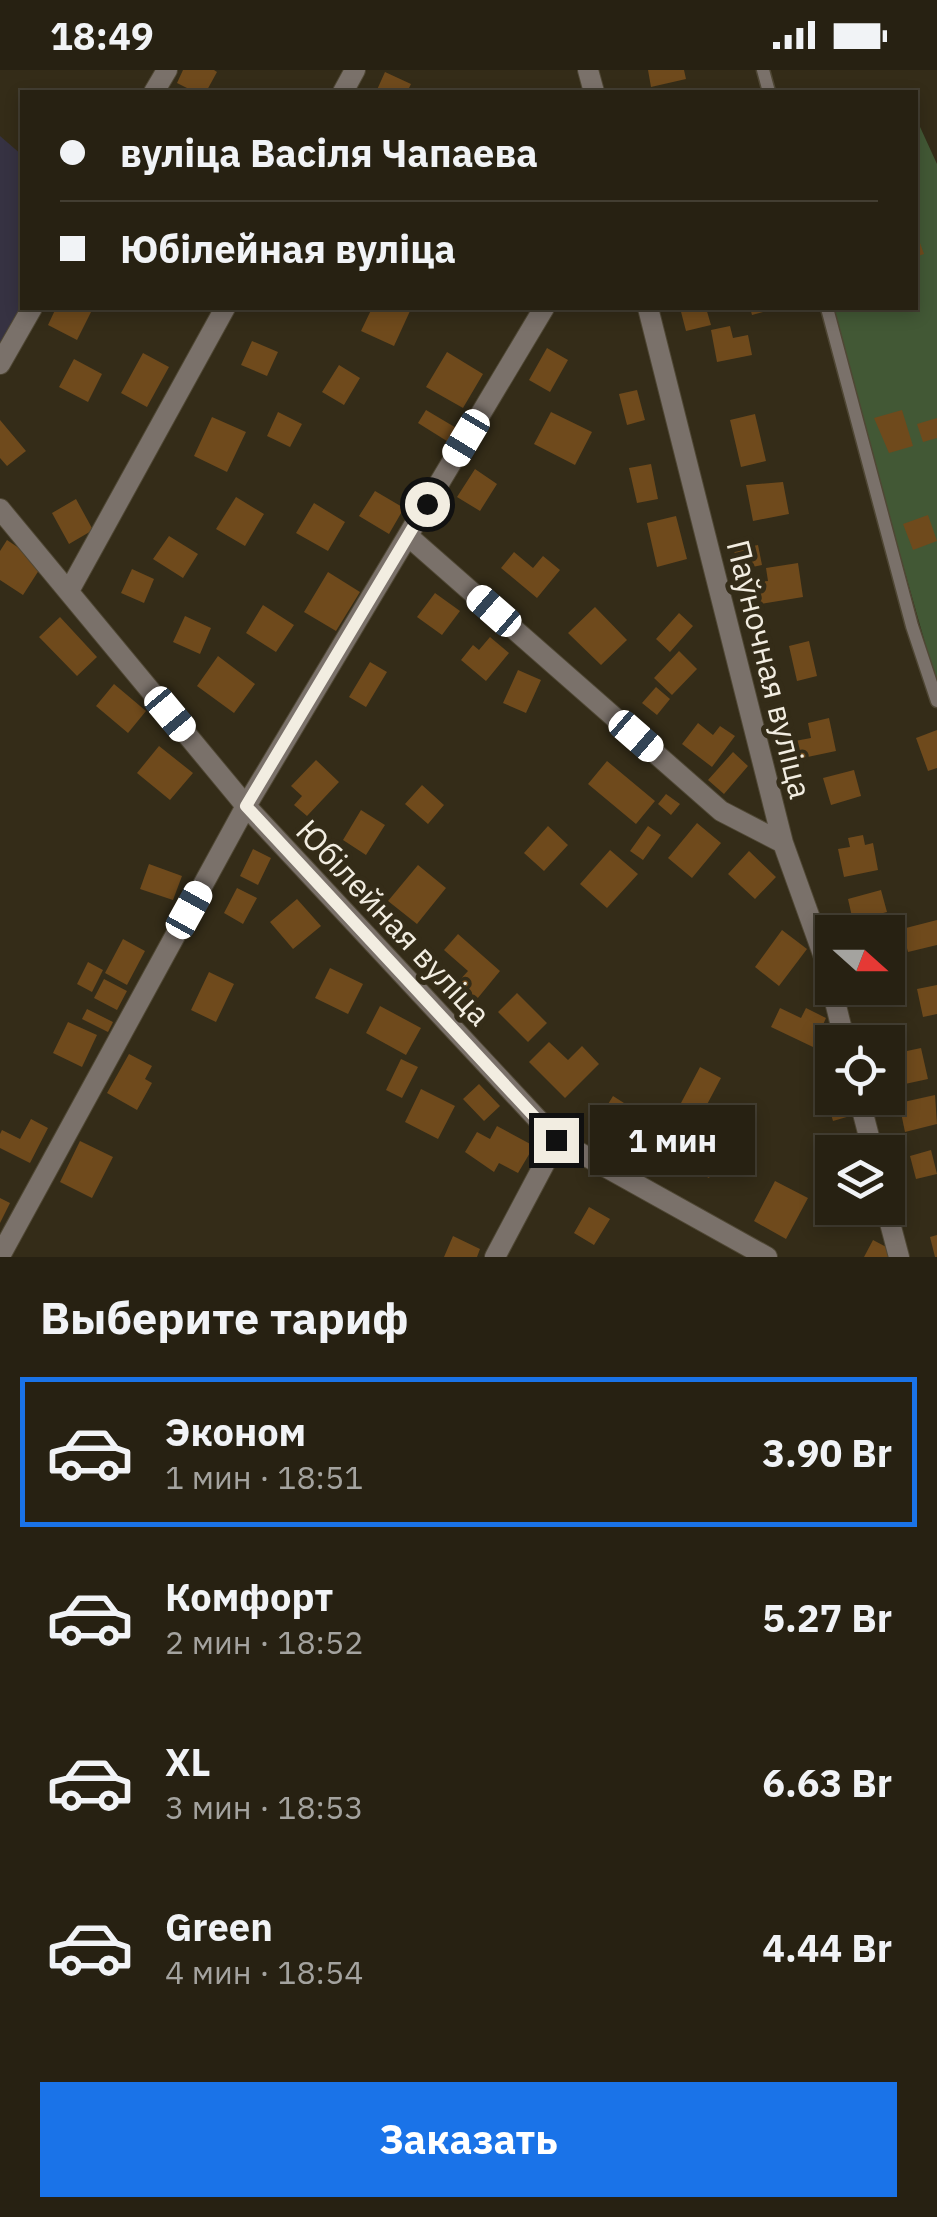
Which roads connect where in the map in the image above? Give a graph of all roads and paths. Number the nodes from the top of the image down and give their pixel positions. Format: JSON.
{"nodes":[{"id":1,"x":31,"y":310,"type":"edge"},
{"id":2,"x":223,"y":310,"type":"edge"},
{"id":3,"x":543,"y":310,"type":"edge"},
{"id":4,"x":649,"y":310,"type":"edge"},
{"id":5,"x":828,"y":310,"type":"edge"},
{"id":6,"x":0,"y":364,"type":"edge"},
{"id":7,"x":0,"y":509,"type":"edge"},
{"id":8,"x":408,"y":536,"type":"junction"},
{"id":9,"x":69,"y":591,"type":"junction"},
{"id":10,"x":937,"y":700,"type":"edge"},
{"id":11,"x":246,"y":806,"type":"junction"},
{"id":12,"x":783,"y":843,"type":"junction"},
{"id":13,"x":841,"y":1025,"type":"edge"},
{"id":14,"x":556,"y":1140,"type":"junction"},
{"id":15,"x":891,"y":1225,"type":"edge"},
{"id":16,"x":0,"y":1256,"type":"edge"},
{"id":17,"x":495,"y":1257,"type":"edge"},
{"id":18,"x":767,"y":1257,"type":"edge"},
{"id":19,"x":899,"y":1257,"type":"edge"}],
"edges":[{"from":1,"to":6,"type":"street"},
{"from":2,"to":9,"type":"street"},
{"from":3,"to":8,"type":"street"},
{"from":4,"to":12,"type":"street","name":"Паўночная вуліца"},
{"from":5,"to":10,"type":"lane"},
{"from":7,"to":9,"type":"street","name":"Юбілейная вуліца"},
{"from":8,"to":11,"type":"street"},
{"from":8,"to":12,"type":"street"},
{"from":9,"to":11,"type":"street","name":"Юбілейная вуліца"},
{"from":11,"to":14,"type":"street","name":"Юбілейная вуліца"},
{"from":11,"to":16,"type":"street"},
{"from":12,"to":13,"type":"street","name":"Паўночная вуліца"},
{"from":14,"to":17,"type":"street"},
{"from":14,"to":18,"type":"street","name":"Юбілейная вуліца"},
{"from":15,"to":19,"type":"street"}]}
